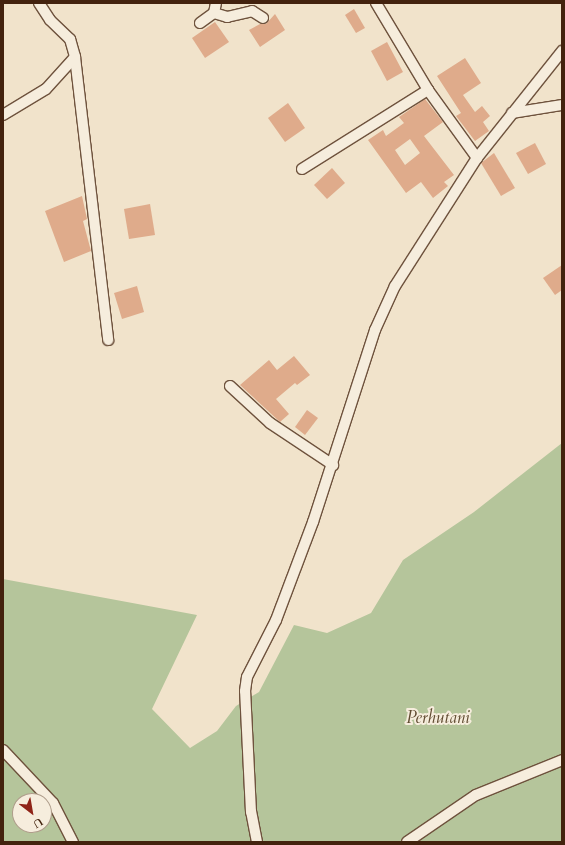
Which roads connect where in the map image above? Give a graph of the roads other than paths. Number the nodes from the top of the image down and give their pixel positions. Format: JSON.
{"nodes":[{"id":1,"x":39,"y":3,"type":"edge"},
{"id":2,"x":376,"y":3,"type":"edge"},
{"id":3,"x":215,"y":8,"type":"edge"},
{"id":4,"x":263,"y":18,"type":"dead end"},
{"id":5,"x":200,"y":23,"type":"dead end"},
{"id":6,"x":562,"y":51,"type":"edge"},
{"id":7,"x":75,"y":57,"type":"junction"},
{"id":8,"x":428,"y":90,"type":"junction"},
{"id":9,"x":562,"y":105,"type":"edge"},
{"id":10,"x":512,"y":113,"type":"junction"},
{"id":11,"x":3,"y":115,"type":"edge"},
{"id":12,"x":477,"y":158,"type":"junction"},
{"id":13,"x":302,"y":169,"type":"dead end"},
{"id":14,"x":108,"y":340,"type":"dead end"},
{"id":15,"x":230,"y":386,"type":"dead end"},
{"id":16,"x":333,"y":465,"type":"junction"},
{"id":17,"x":3,"y":750,"type":"edge"},
{"id":18,"x":562,"y":760,"type":"edge"},
{"id":19,"x":73,"y":842,"type":"edge"},
{"id":20,"x":257,"y":842,"type":"edge"},
{"id":21,"x":407,"y":842,"type":"edge"}],
"edges":[{"from":1,"to":7,"type":"street"},
{"from":2,"to":8,"type":"street"},
{"from":3,"to":4,"type":"street"},
{"from":3,"to":5,"type":"street"},
{"from":6,"to":10,"type":"street"},
{"from":7,"to":11,"type":"street"},
{"from":7,"to":14,"type":"street"},
{"from":8,"to":12,"type":"street"},
{"from":8,"to":13,"type":"street"},
{"from":9,"to":10,"type":"street"},
{"from":10,"to":12,"type":"street"},
{"from":12,"to":16,"type":"street"},
{"from":15,"to":16,"type":"street"},
{"from":16,"to":20,"type":"street"},
{"from":17,"to":19,"type":"street"},
{"from":18,"to":21,"type":"street"}]}
